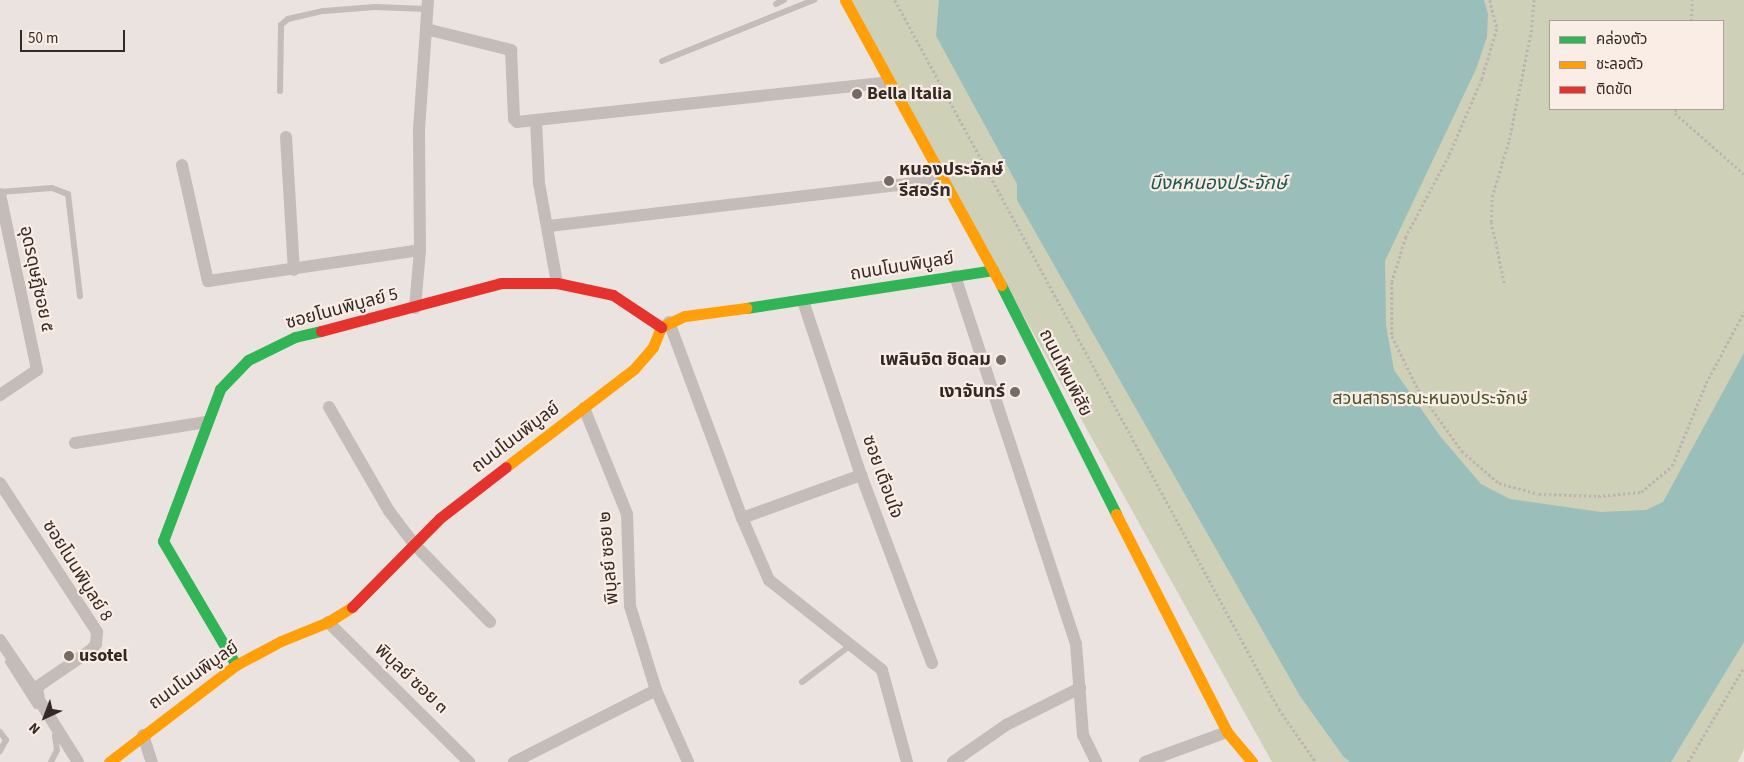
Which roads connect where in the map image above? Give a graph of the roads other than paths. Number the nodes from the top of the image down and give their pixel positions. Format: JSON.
{"nodes":[{"id":1,"x":784,"y":0,"type":"edge"},
{"id":2,"x":814,"y":0,"type":"edge"},
{"id":3,"x":845,"y":0,"type":"edge"},
{"id":4,"x":428,"y":4,"type":"edge"},
{"id":5,"x":776,"y":4,"type":"dead end"},
{"id":6,"x":426,"y":30,"type":"junction"},
{"id":7,"x":662,"y":61,"type":"dead end"},
{"id":8,"x":889,"y":82,"type":"junction"},
{"id":9,"x":280,"y":91,"type":"dead end"},
{"id":10,"x":536,"y":120,"type":"junction"},
{"id":11,"x":286,"y":136,"type":"dead end"},
{"id":12,"x":182,"y":166,"type":"dead end"},
{"id":13,"x":942,"y":180,"type":"junction"},
{"id":14,"x":0,"y":193,"type":"edge"},
{"id":15,"x":549,"y":226,"type":"junction"},
{"id":16,"x":420,"y":250,"type":"junction"},
{"id":17,"x":294,"y":270,"type":"junction"},
{"id":18,"x":993,"y":270,"type":"junction"},
{"id":19,"x":955,"y":276,"type":"junction"},
{"id":20,"x":557,"y":283,"type":"junction"},
{"id":21,"x":80,"y":296,"type":"dead end"},
{"id":22,"x":803,"y":301,"type":"junction"},
{"id":23,"x":415,"y":308,"type":"junction"},
{"id":24,"x":665,"y":324,"type":"junction"},
{"id":25,"x":0,"y":395,"type":"edge"},
{"id":26,"x":329,"y":407,"type":"dead end"},
{"id":27,"x":584,"y":408,"type":"junction"},
{"id":28,"x":206,"y":422,"type":"junction"},
{"id":29,"x":75,"y":443,"type":"dead end"},
{"id":30,"x":862,"y":475,"type":"junction"},
{"id":31,"x":0,"y":483,"type":"edge"},
{"id":32,"x":742,"y":518,"type":"junction"},
{"id":33,"x":414,"y":544,"type":"junction"},
{"id":34,"x":328,"y":622,"type":"junction"},
{"id":35,"x":490,"y":622,"type":"dead end"},
{"id":36,"x":0,"y":640,"type":"edge"},
{"id":37,"x":852,"y":644,"type":"junction"},
{"id":38,"x":0,"y":650,"type":"edge"},
{"id":39,"x":932,"y":663,"type":"dead end"},
{"id":40,"x":236,"y":665,"type":"junction"},
{"id":41,"x":802,"y":682,"type":"dead end"},
{"id":42,"x":1080,"y":688,"type":"junction"},
{"id":43,"x":656,"y":690,"type":"junction"},
{"id":44,"x":36,"y":693,"type":"junction"},
{"id":45,"x":0,"y":732,"type":"edge"},
{"id":46,"x":1227,"y":732,"type":"junction"},
{"id":47,"x":143,"y":735,"type":"junction"},
{"id":48,"x":0,"y":751,"type":"edge"},
{"id":49,"x":51,"y":762,"type":"edge"},
{"id":50,"x":78,"y":762,"type":"edge"},
{"id":51,"x":109,"y":762,"type":"edge"},
{"id":52,"x":152,"y":762,"type":"edge"},
{"id":53,"x":469,"y":762,"type":"edge"},
{"id":54,"x":514,"y":762,"type":"edge"},
{"id":55,"x":688,"y":762,"type":"edge"},
{"id":56,"x":907,"y":762,"type":"edge"},
{"id":57,"x":953,"y":762,"type":"edge"},
{"id":58,"x":1096,"y":762,"type":"edge"},
{"id":59,"x":1145,"y":762,"type":"edge"},
{"id":60,"x":1252,"y":762,"type":"edge"}],
"edges":[{"from":1,"to":5,"type":"lane"},
{"from":2,"to":7,"type":"lane"},
{"from":3,"to":8,"type":"street","name":"ถนนโพนพิสัย"},
{"from":4,"to":6,"type":"street"},
{"from":4,"to":9,"type":"lane"},
{"from":6,"to":10,"type":"street"},
{"from":6,"to":16,"type":"street"},
{"from":8,"to":10,"type":"street"},
{"from":8,"to":13,"type":"street","name":"ถนนโพนพิสัย"},
{"from":10,"to":15,"type":"street"},
{"from":11,"to":17,"type":"street"},
{"from":12,"to":17,"type":"street"},
{"from":13,"to":15,"type":"street"},
{"from":13,"to":18,"type":"street","name":"ถนนโพนพิสัย"},
{"from":14,"to":21,"type":"lane"},
{"from":14,"to":25,"type":"street","name":"อุดรดุษฎีซอย ๕"},
{"from":15,"to":20,"type":"street"},
{"from":16,"to":17,"type":"street"},
{"from":16,"to":23,"type":"street"},
{"from":18,"to":19,"type":"street","name":"ถนนโนนพิบูลย์"},
{"from":18,"to":46,"type":"street","name":"ถนนโพนพิสัย"},
{"from":19,"to":22,"type":"street","name":"ถนนโนนพิบูลย์"},
{"from":19,"to":42,"type":"street"},
{"from":20,"to":23,"type":"street","name":"ซอยโนนพิบูลย์ 5"},
{"from":20,"to":24,"type":"street","name":"ซอยโนนพิบูลย์ 5"},
{"from":22,"to":24,"type":"street","name":"ถนนโนนพิบูลย์"},
{"from":22,"to":30,"type":"street","name":"ซอย เตือนใจ"},
{"from":23,"to":28,"type":"street","name":"ซอยโนนพิบูลย์ 5"},
{"from":24,"to":27,"type":"street","name":"ถนนโนนพิบูลย์"},
{"from":24,"to":32,"type":"street"},
{"from":26,"to":33,"type":"street"},
{"from":27,"to":33,"type":"street","name":"ถนนโนนพิบูลย์"},
{"from":27,"to":43,"type":"street","name":"พิบุลย์ ซอย ๒"},
{"from":28,"to":29,"type":"street"},
{"from":28,"to":40,"type":"street","name":"ซอยโนนพิบูลย์ 5"},
{"from":30,"to":32,"type":"street"},
{"from":30,"to":39,"type":"street","name":"ซอย เตือนใจ"},
{"from":31,"to":44,"type":"street","name":"ซอยโนนพิบูลย์ 8"},
{"from":32,"to":37,"type":"street"},
{"from":33,"to":34,"type":"street","name":"ถนนโนนพิบูลย์"},
{"from":33,"to":35,"type":"street"},
{"from":34,"to":40,"type":"street","name":"ถนนโนนพิบูลย์"},
{"from":34,"to":53,"type":"street","name":"พิบุลย์ ซอย ๓"},
{"from":36,"to":44,"type":"street"},
{"from":37,"to":41,"type":"lane"},
{"from":37,"to":56,"type":"street"},
{"from":38,"to":49,"type":"lane"},
{"from":40,"to":47,"type":"street","name":"ถนนโนนพิบูลย์"},
{"from":42,"to":57,"type":"street"},
{"from":42,"to":58,"type":"street"},
{"from":43,"to":54,"type":"street"},
{"from":43,"to":55,"type":"street","name":"พิบุลย์ ซอย ๒"},
{"from":44,"to":50,"type":"street"},
{"from":45,"to":48,"type":"lane"},
{"from":46,"to":59,"type":"street"},
{"from":46,"to":60,"type":"street","name":"ถนนโพนพิสัย"},
{"from":47,"to":51,"type":"street","name":"ถนนโนนพิบูลย์"},
{"from":47,"to":52,"type":"street"}]}
